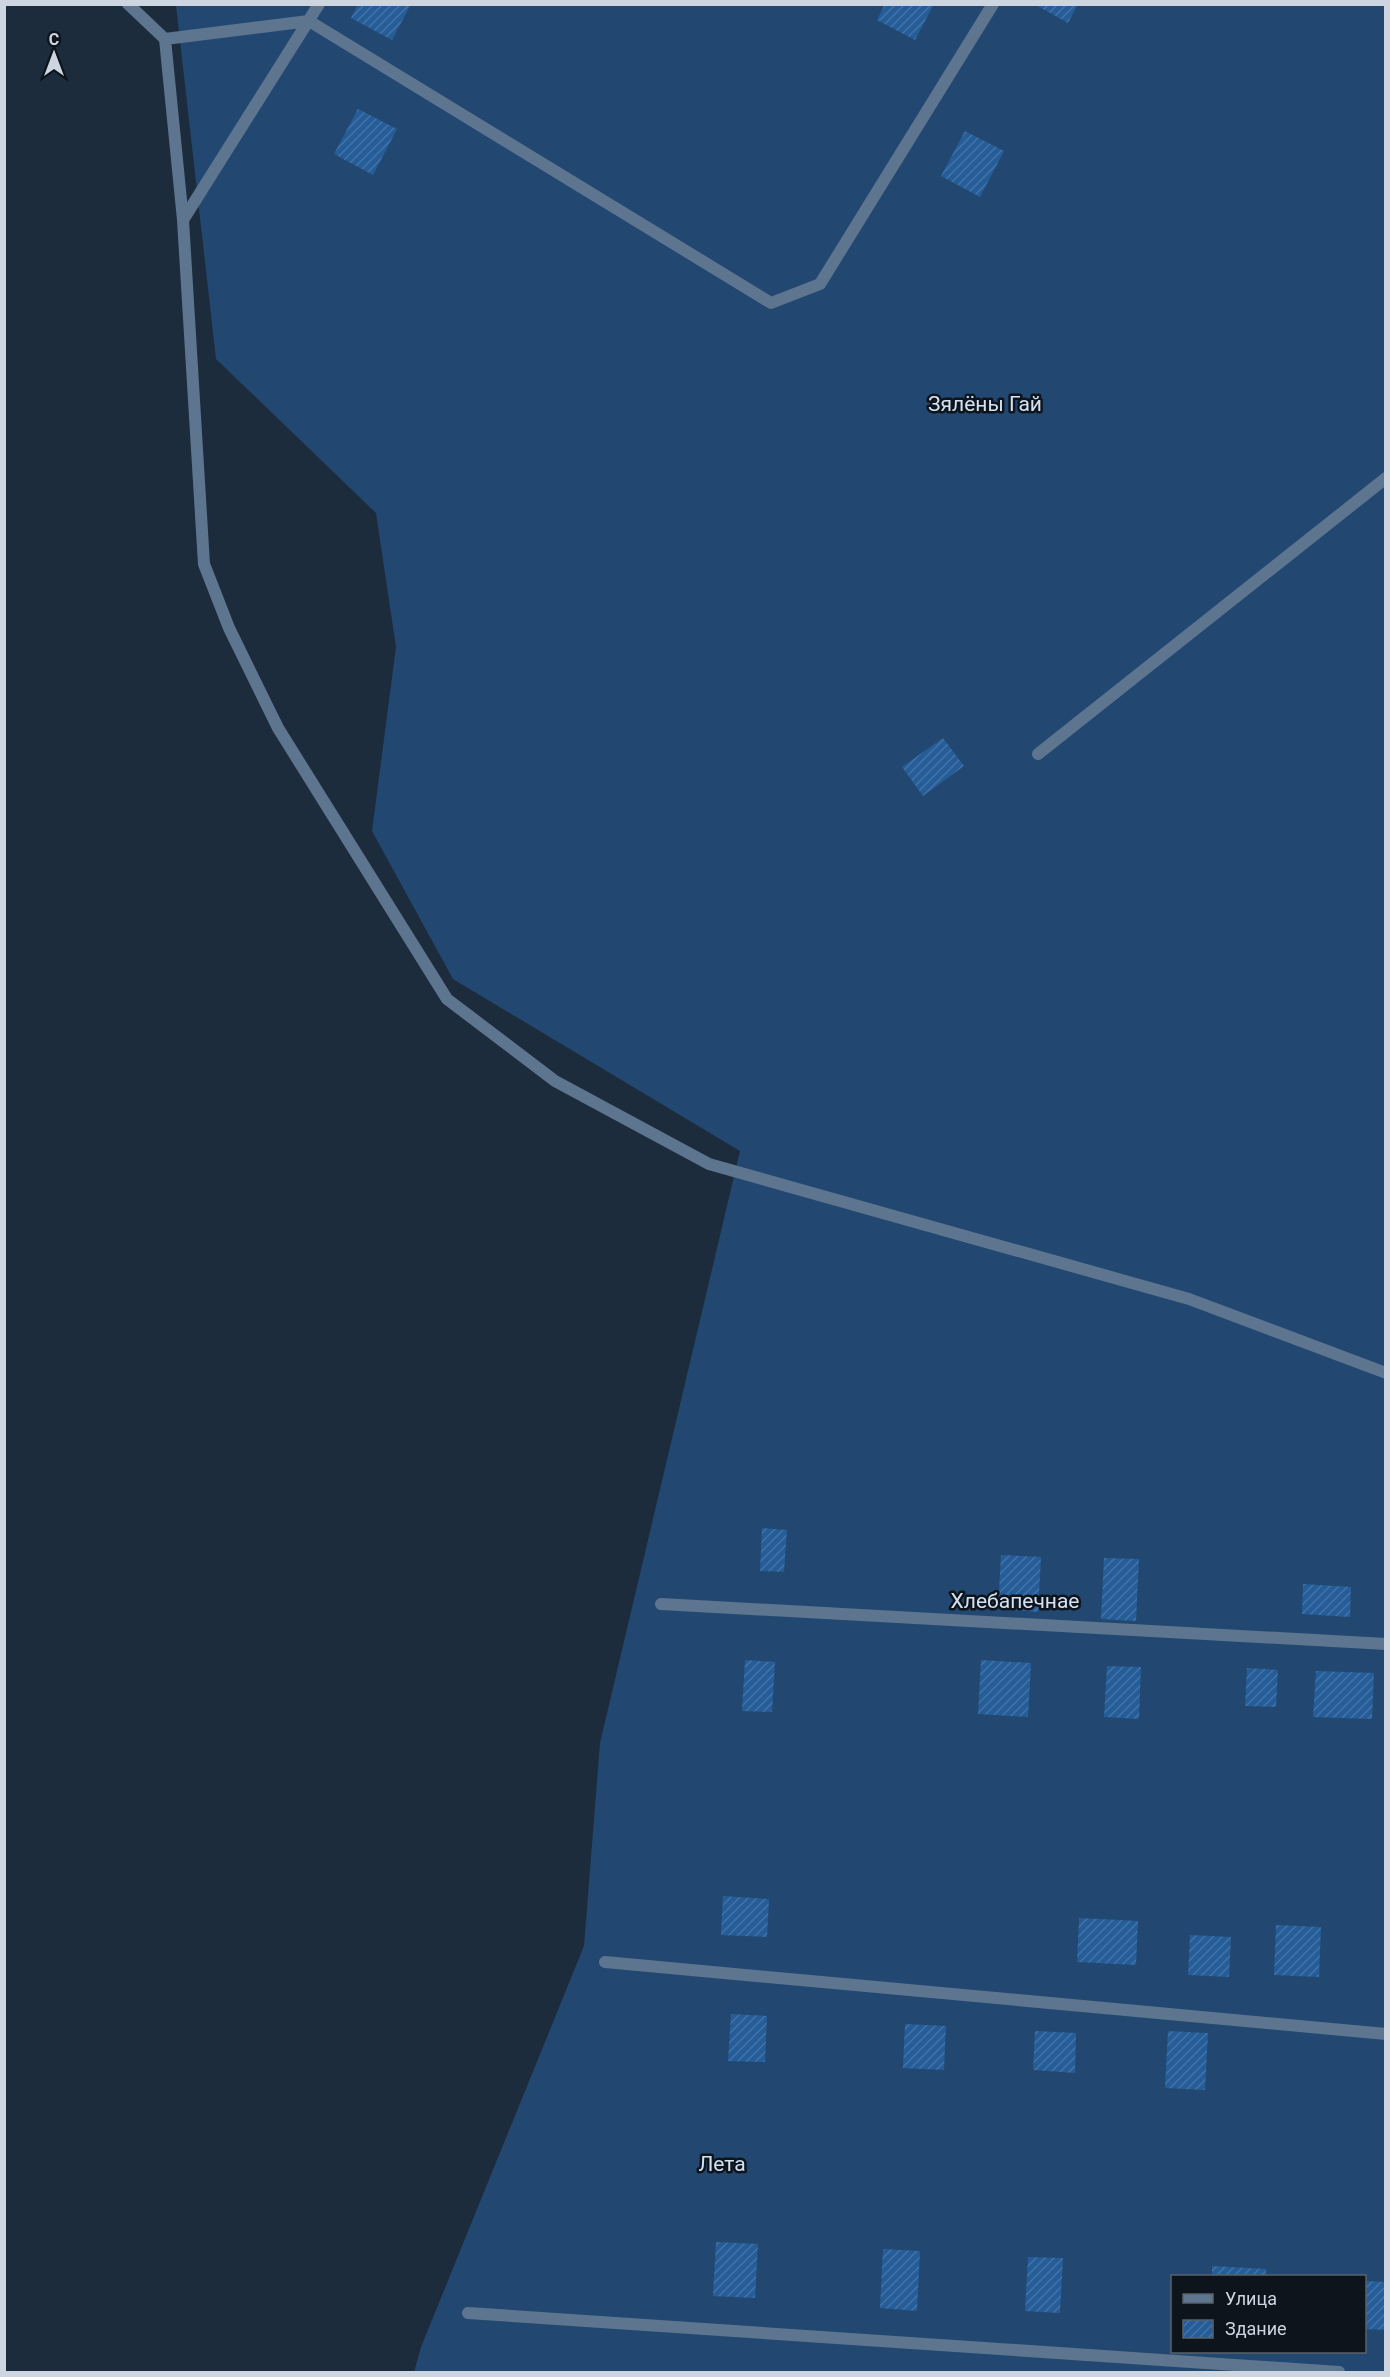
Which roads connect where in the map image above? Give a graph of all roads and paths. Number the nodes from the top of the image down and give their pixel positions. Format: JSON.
{"nodes":[{"id":1,"x":128,"y":4,"type":"edge"},
{"id":2,"x":319,"y":4,"type":"edge"},
{"id":3,"x":993,"y":4,"type":"edge"},
{"id":4,"x":309,"y":21,"type":"junction"},
{"id":5,"x":165,"y":39,"type":"junction"},
{"id":6,"x":183,"y":220,"type":"junction"},
{"id":7,"x":1386,"y":478,"type":"edge"},
{"id":8,"x":1038,"y":754,"type":"dead end"},
{"id":9,"x":1386,"y":1373,"type":"edge"},
{"id":10,"x":661,"y":1604,"type":"dead end"},
{"id":11,"x":1386,"y":1644,"type":"edge"},
{"id":12,"x":605,"y":1962,"type":"dead end"},
{"id":13,"x":1386,"y":2034,"type":"edge"},
{"id":14,"x":468,"y":2313,"type":"dead end"},
{"id":15,"x":1339,"y":2373,"type":"edge"}],
"edges":[{"from":1,"to":5,"type":"street"},
{"from":2,"to":4,"type":"street"},
{"from":3,"to":4,"type":"street"},
{"from":4,"to":5,"type":"street"},
{"from":4,"to":6,"type":"street"},
{"from":5,"to":6,"type":"street"},
{"from":6,"to":9,"type":"street"},
{"from":7,"to":8,"type":"street"},
{"from":10,"to":11,"type":"street"},
{"from":12,"to":13,"type":"street"},
{"from":14,"to":15,"type":"street"}]}
